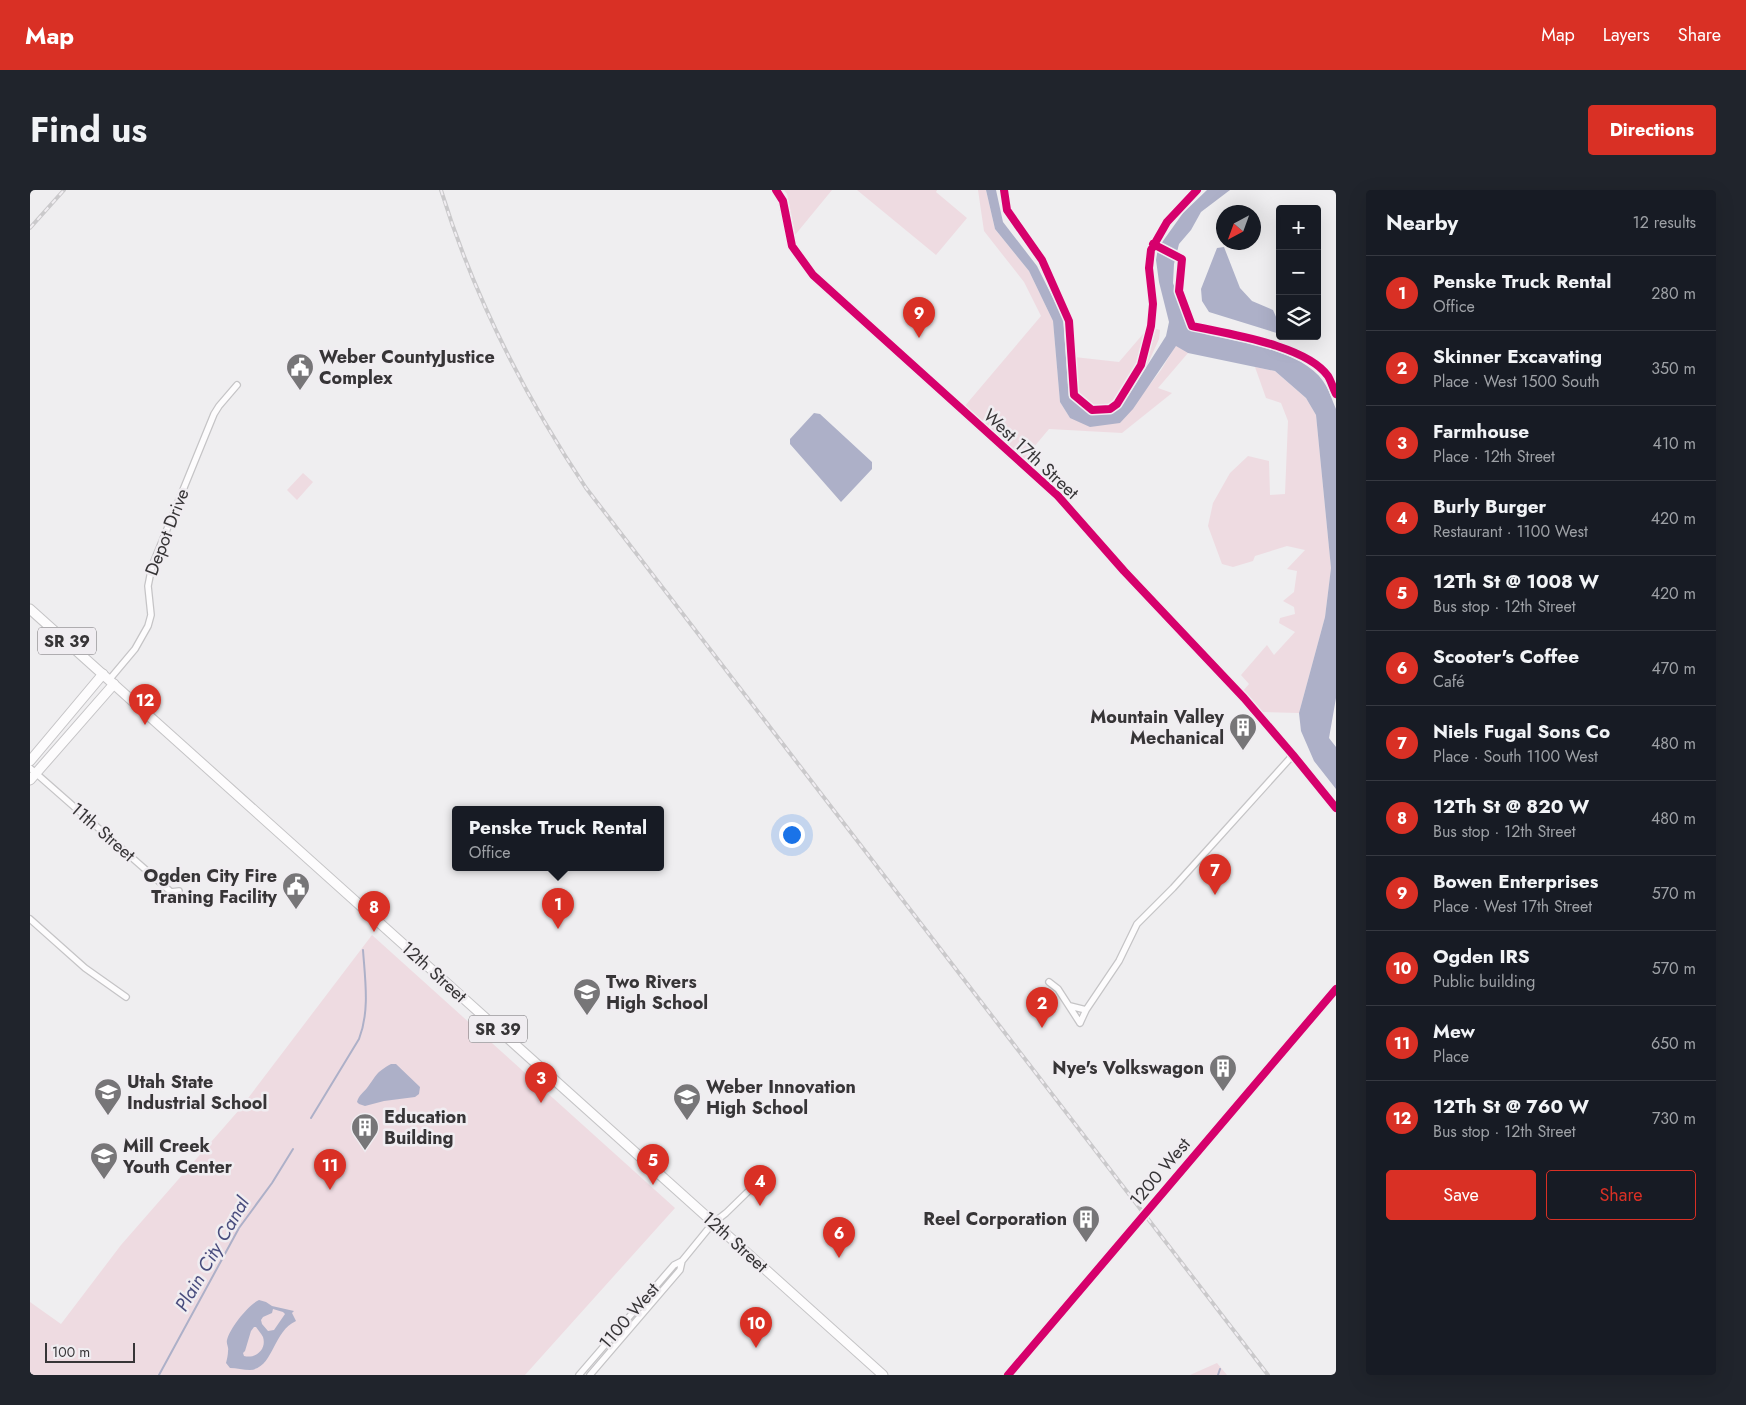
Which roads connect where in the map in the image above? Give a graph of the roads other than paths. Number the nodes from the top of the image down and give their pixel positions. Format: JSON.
{"nodes":[{"id":1,"x":776,"y":190,"type":"edge"},
{"id":2,"x":237,"y":385,"type":"dead end"},
{"id":3,"x":30,"y":608,"type":"edge"},
{"id":4,"x":109,"y":679,"type":"junction"},
{"id":5,"x":1293,"y":755,"type":"junction"},
{"id":6,"x":30,"y":761,"type":"edge"},
{"id":7,"x":32,"y":774,"type":"edge"},
{"id":8,"x":1336,"y":808,"type":"edge"},
{"id":9,"x":178,"y":891,"type":"dead end"},
{"id":10,"x":30,"y":919,"type":"edge"},
{"id":11,"x":1049,"y":982,"type":"dead end"},
{"id":12,"x":1336,"y":989,"type":"edge"},
{"id":13,"x":126,"y":998,"type":"dead end"},
{"id":14,"x":1070,"y":1006,"type":"junction"},
{"id":15,"x":1086,"y":1010,"type":"junction"},
{"id":16,"x":765,"y":1174,"type":"dead end"},
{"id":17,"x":713,"y":1223,"type":"junction"},
{"id":18,"x":682,"y":1261,"type":"junction"},
{"id":19,"x":663,"y":1278,"type":"junction"},
{"id":20,"x":669,"y":1283,"type":"junction"},
{"id":21,"x":579,"y":1375,"type":"edge"},
{"id":22,"x":590,"y":1375,"type":"edge"},
{"id":23,"x":883,"y":1375,"type":"edge"},
{"id":24,"x":1008,"y":1375,"type":"edge"}],
"edges":[{"from":1,"to":5,"type":"street","name":"West 17th Street"},
{"from":2,"to":4,"type":"street","name":"Depot Drive"},
{"from":3,"to":4,"type":"main road","name":"12th Street","number":"SR 39"},
{"from":4,"to":6,"type":"main road","name":"Depot Drive"},
{"from":4,"to":7,"type":"main road","name":"Depot Drive"},
{"from":4,"to":17,"type":"main road","name":"12th Street","number":"SR 39"},
{"from":5,"to":8,"type":"street","name":"West 17th Street"},
{"from":5,"to":15,"type":"street"},
{"from":7,"to":9,"type":"street","name":"11th Street"},
{"from":10,"to":13,"type":"street"},
{"from":11,"to":14,"type":"street"},
{"from":12,"to":24,"type":"street","name":"1200 West"},
{"from":14,"to":15,"type":"street"},
{"from":14,"to":15,"type":"street"},
{"from":16,"to":17,"type":"street","name":"1100 West"},
{"from":17,"to":18,"type":"street","name":"1100 West"},
{"from":17,"to":23,"type":"main road","name":"12th Street","number":"SR 39"},
{"from":18,"to":19,"type":"street","name":"1100 West"},
{"from":18,"to":20,"type":"street","name":"1100 West"},
{"from":19,"to":20,"type":"street"},
{"from":19,"to":21,"type":"street","name":"1100 West"},
{"from":20,"to":22,"type":"street","name":"1100 West"}]}
